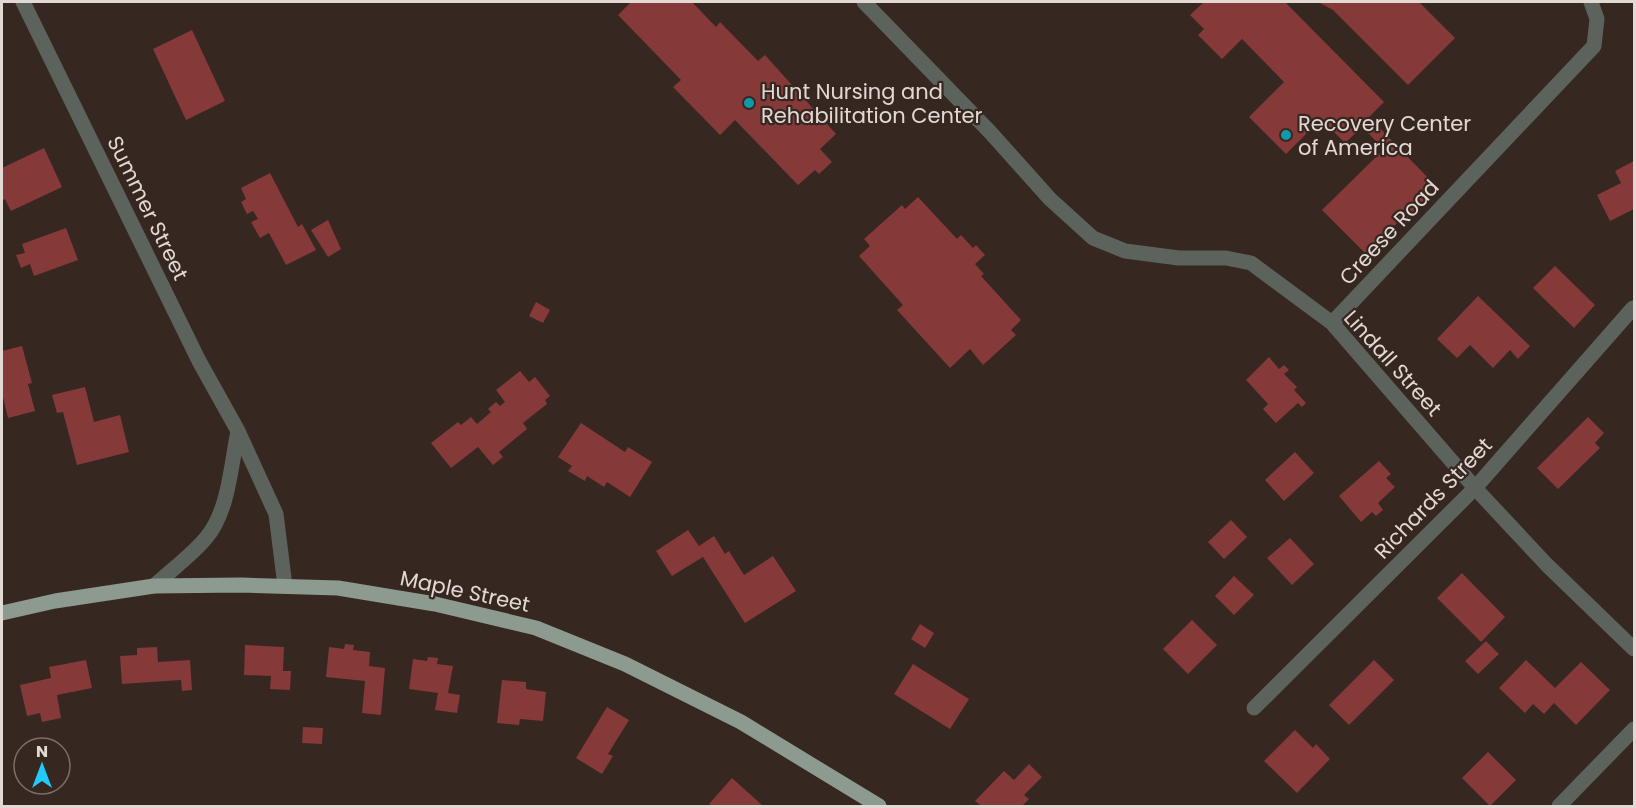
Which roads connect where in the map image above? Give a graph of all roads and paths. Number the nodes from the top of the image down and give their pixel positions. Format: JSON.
{"nodes":[{"id":1,"x":23,"y":2,"type":"edge"},
{"id":2,"x":864,"y":2,"type":"edge"},
{"id":3,"x":1591,"y":2,"type":"edge"},
{"id":4,"x":1633,"y":308,"type":"edge"},
{"id":5,"x":1332,"y":323,"type":"junction"},
{"id":6,"x":238,"y":431,"type":"junction"},
{"id":7,"x":1475,"y":488,"type":"junction"},
{"id":8,"x":154,"y":586,"type":"junction"},
{"id":9,"x":285,"y":586,"type":"junction"},
{"id":10,"x":2,"y":614,"type":"edge"},
{"id":11,"x":1635,"y":650,"type":"edge"},
{"id":12,"x":1254,"y":708,"type":"dead end"},
{"id":13,"x":1635,"y":729,"type":"edge"},
{"id":14,"x":879,"y":807,"type":"edge"},
{"id":15,"x":1559,"y":807,"type":"edge"}],
"edges":[{"from":1,"to":6,"type":"street","name":"Summer Street"},
{"from":2,"to":5,"type":"street","name":"Lindall Street"},
{"from":3,"to":5,"type":"street","name":"Creese Road"},
{"from":4,"to":7,"type":"street","name":"Richards Street"},
{"from":5,"to":7,"type":"street","name":"Lindall Street"},
{"from":6,"to":8,"type":"street"},
{"from":6,"to":9,"type":"street","name":"Summer Street"},
{"from":7,"to":11,"type":"street","name":"Lindall Street"},
{"from":7,"to":12,"type":"street","name":"Richards Street"},
{"from":8,"to":9,"type":"main road","name":"Maple Street"},
{"from":8,"to":10,"type":"main road","name":"Maple Street"},
{"from":9,"to":14,"type":"main road","name":"Maple Street"},
{"from":13,"to":15,"type":"street"}]}
